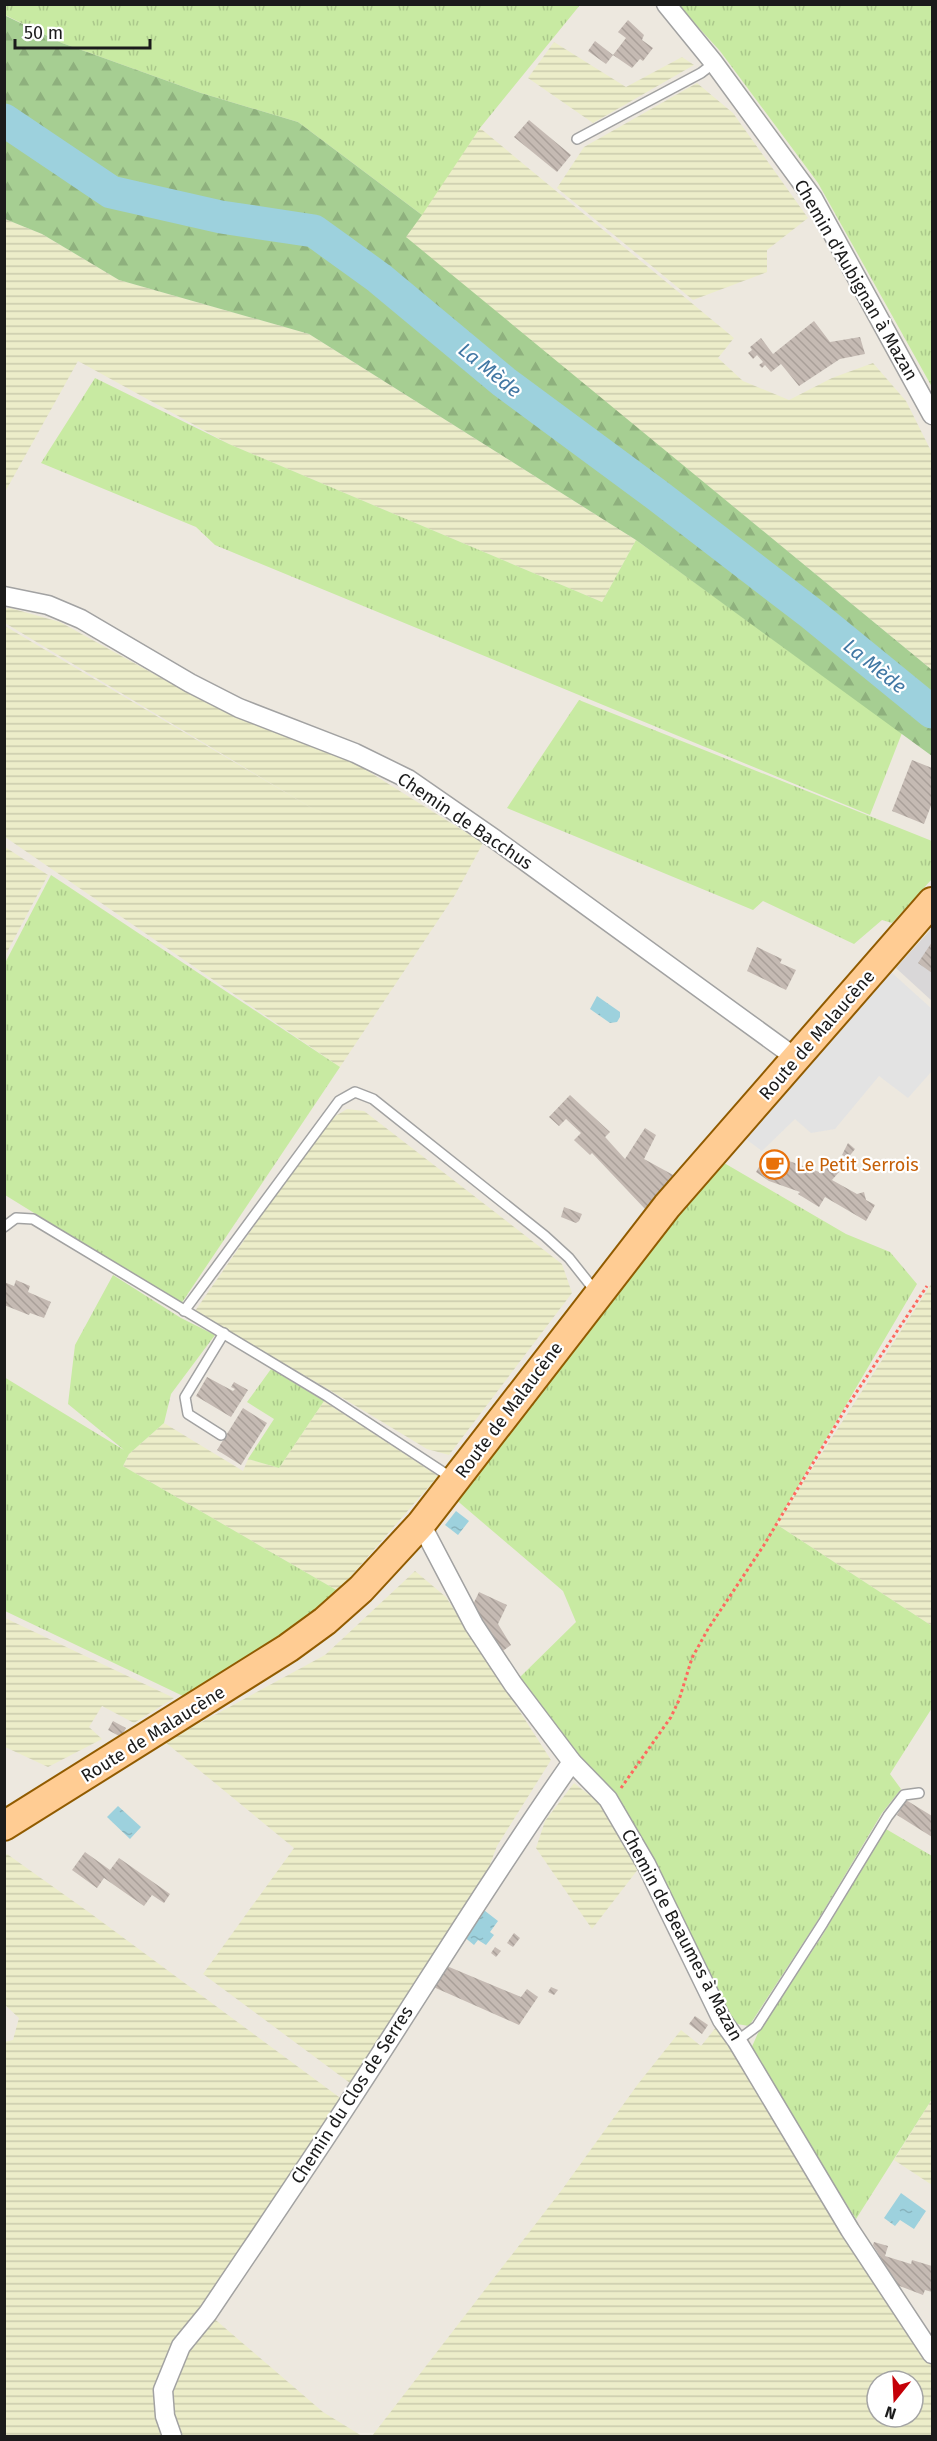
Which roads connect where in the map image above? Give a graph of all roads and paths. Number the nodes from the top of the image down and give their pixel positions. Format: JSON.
{"nodes":[{"id":1,"x":666,"y":4,"type":"edge"},
{"id":2,"x":714,"y":63,"type":"junction"},
{"id":3,"x":577,"y":139,"type":"dead end"},
{"id":4,"x":933,"y":415,"type":"edge"},
{"id":5,"x":4,"y":596,"type":"edge"},
{"id":6,"x":933,"y":902,"type":"edge"},
{"id":7,"x":796,"y":1058,"type":"junction"},
{"id":8,"x":4,"y":1227,"type":"edge"},
{"id":9,"x":927,"y":1286,"type":"dead end"},
{"id":10,"x":597,"y":1294,"type":"junction"},
{"id":11,"x":184,"y":1311,"type":"junction"},
{"id":12,"x":224,"y":1333,"type":"junction"},
{"id":13,"x":220,"y":1435,"type":"dead end"},
{"id":14,"x":456,"y":1481,"type":"junction"},
{"id":15,"x":422,"y":1524,"type":"junction"},
{"id":16,"x":572,"y":1762,"type":"junction"},
{"id":17,"x":919,"y":1793,"type":"dead end"},
{"id":18,"x":608,"y":1799,"type":"junction"},
{"id":19,"x":4,"y":1826,"type":"edge"},
{"id":20,"x":737,"y":2041,"type":"junction"},
{"id":21,"x":933,"y":2354,"type":"edge"},
{"id":22,"x":172,"y":2436,"type":"edge"}],
"edges":[{"from":1,"to":2,"type":"street","name":"Chemin d'Aubignan à Mazan"},
{"from":2,"to":3,"type":"lane"},
{"from":2,"to":4,"type":"street","name":"Chemin d'Aubignan à Mazan"},
{"from":5,"to":7,"type":"street","name":"Chemin de Bacchus"},
{"from":6,"to":7,"type":"main road","name":"Route de Malaucène"},
{"from":7,"to":10,"type":"main road","name":"Route de Malaucène"},
{"from":8,"to":11,"type":"lane"},
{"from":9,"to":18,"type":"path"},
{"from":10,"to":11,"type":"lane"},
{"from":10,"to":14,"type":"main road","name":"Route de Malaucène"},
{"from":11,"to":12,"type":"lane"},
{"from":12,"to":13,"type":"lane"},
{"from":12,"to":14,"type":"lane"},
{"from":14,"to":15,"type":"main road","name":"Route de Malaucène"},
{"from":15,"to":16,"type":"street","name":"Chemin de Beaumes à Mazan"},
{"from":15,"to":19,"type":"main road","name":"Route de Malaucène"},
{"from":16,"to":18,"type":"street","name":"Chemin de Beaumes à Mazan"},
{"from":16,"to":22,"type":"street","name":"Chemin du Clos de Serres"},
{"from":17,"to":20,"type":"lane"},
{"from":18,"to":20,"type":"street","name":"Chemin de Beaumes à Mazan"},
{"from":20,"to":21,"type":"street","name":"Chemin de Beaumes à Mazan"}]}
